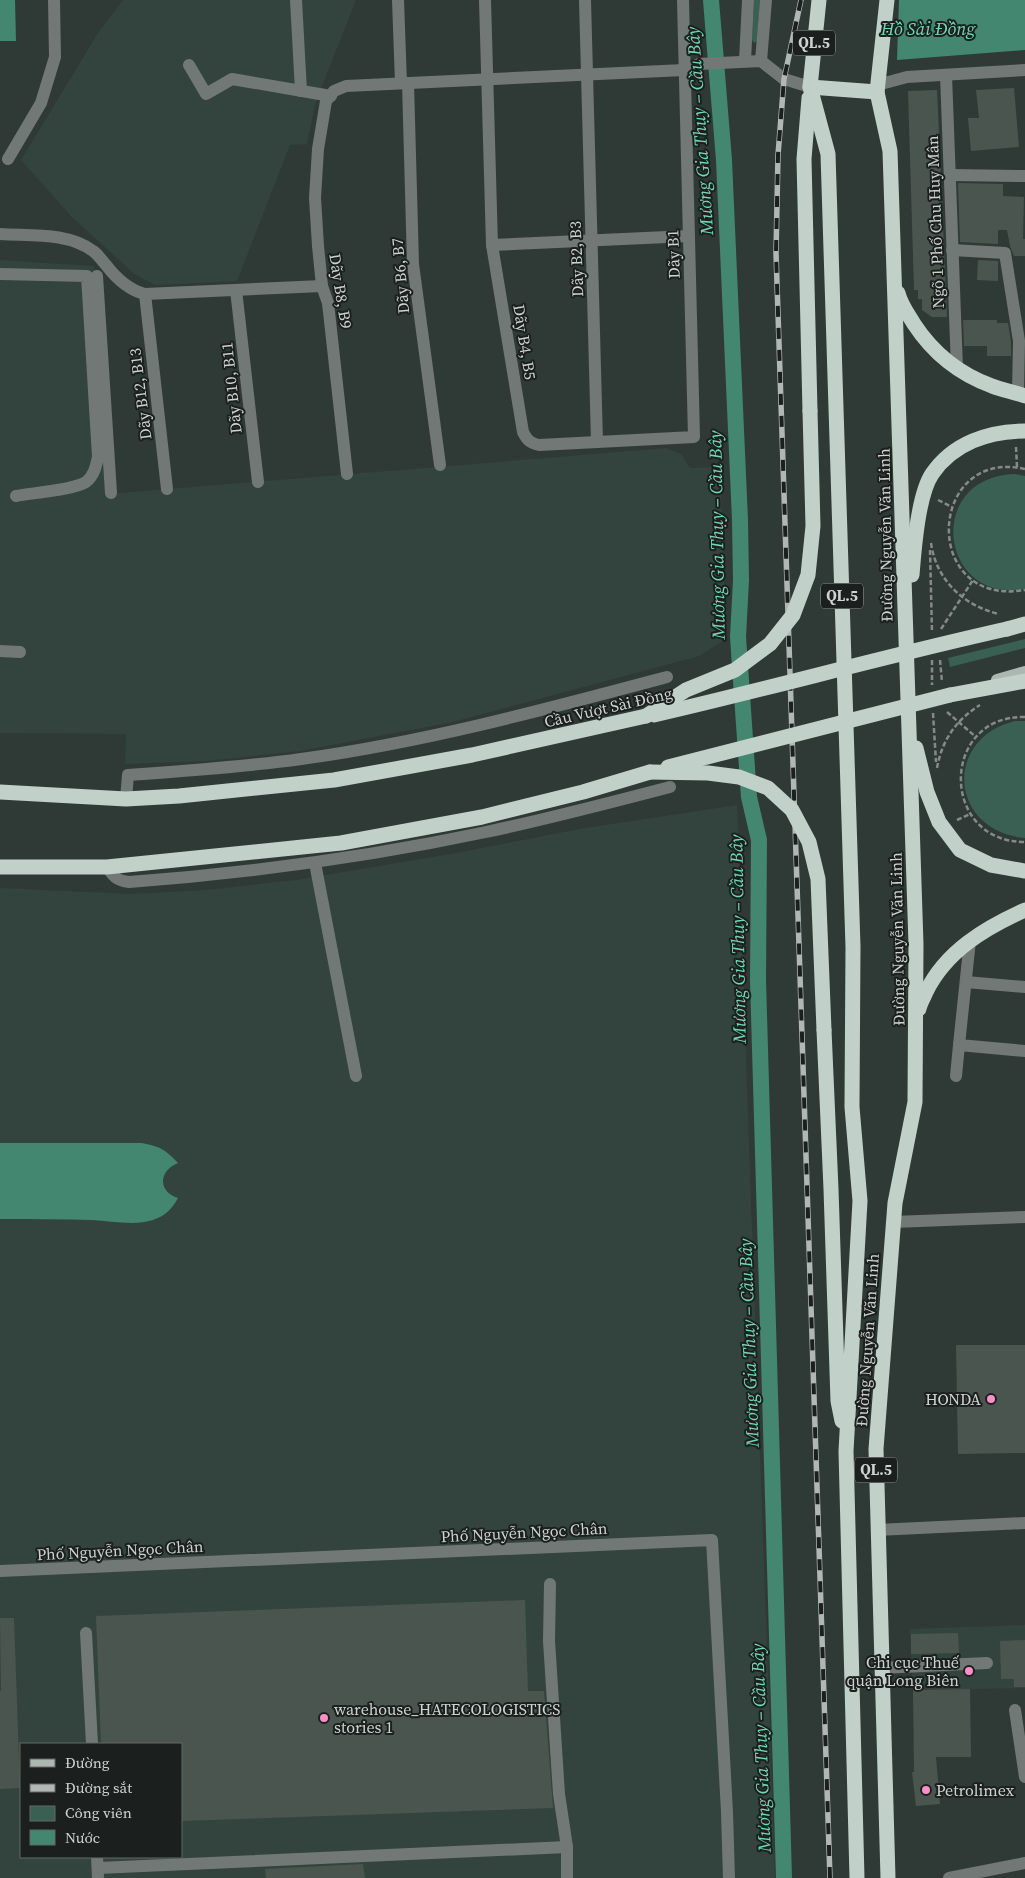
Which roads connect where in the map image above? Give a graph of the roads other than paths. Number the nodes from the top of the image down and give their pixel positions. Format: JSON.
{"nodes":[{"id":1,"x":54,"y":0,"type":"edge"},
{"id":2,"x":296,"y":0,"type":"edge"},
{"id":3,"x":398,"y":0,"type":"edge"},
{"id":4,"x":485,"y":0,"type":"edge"},
{"id":5,"x":585,"y":0,"type":"edge"},
{"id":6,"x":683,"y":0,"type":"edge"},
{"id":7,"x":748,"y":0,"type":"edge"},
{"id":8,"x":766,"y":0,"type":"edge"},
{"id":9,"x":819,"y":0,"type":"edge"},
{"id":10,"x":887,"y":0,"type":"edge"},
{"id":11,"x":761,"y":61,"type":"junction"},
{"id":12,"x":740,"y":62,"type":"junction"},
{"id":13,"x":189,"y":65,"type":"dead end"},
{"id":14,"x":684,"y":70,"type":"junction"},
{"id":15,"x":1025,"y":70,"type":"edge"},
{"id":16,"x":587,"y":74,"type":"junction"},
{"id":17,"x":946,"y":75,"type":"junction"},
{"id":18,"x":487,"y":79,"type":"junction"},
{"id":19,"x":404,"y":83,"type":"junction"},
{"id":20,"x":810,"y":87,"type":"junction"},
{"id":21,"x":300,"y":91,"type":"junction"},
{"id":22,"x":876,"y":92,"type":"junction"},
{"id":23,"x":331,"y":96,"type":"junction"},
{"id":24,"x":8,"y":159,"type":"dead end"},
{"id":25,"x":951,"y":175,"type":"junction"},
{"id":26,"x":1025,"y":176,"type":"edge"},
{"id":27,"x":0,"y":234,"type":"edge"},
{"id":28,"x":689,"y":236,"type":"junction"},
{"id":29,"x":592,"y":241,"type":"junction"},
{"id":30,"x":492,"y":245,"type":"junction"},
{"id":31,"x":952,"y":250,"type":"junction"},
{"id":32,"x":0,"y":274,"type":"edge"},
{"id":33,"x":92,"y":276,"type":"junction"},
{"id":34,"x":116,"y":276,"type":"junction"},
{"id":35,"x":895,"y":280,"type":"junction"},
{"id":36,"x":322,"y":286,"type":"junction"},
{"id":37,"x":236,"y":290,"type":"junction"},
{"id":38,"x":145,"y":294,"type":"junction"},
{"id":39,"x":957,"y":368,"type":"junction"},
{"id":40,"x":1021,"y":395,"type":"edge"},
{"id":41,"x":1025,"y":431,"type":"edge"},
{"id":42,"x":694,"y":438,"type":"joint"},
{"id":43,"x":597,"y":442,"type":"junction"},
{"id":44,"x":440,"y":465,"type":"dead end"},
{"id":45,"x":347,"y":474,"type":"dead end"},
{"id":46,"x":258,"y":482,"type":"dead end"},
{"id":47,"x":167,"y":489,"type":"dead end"},
{"id":48,"x":111,"y":493,"type":"dead end"},
{"id":49,"x":16,"y":496,"type":"dead end"},
{"id":50,"x":1025,"y":625,"type":"edge"},
{"id":51,"x":905,"y":643,"type":"junction"},
{"id":52,"x":0,"y":651,"type":"edge"},
{"id":53,"x":20,"y":652,"type":"dead end"},
{"id":54,"x":1025,"y":672,"type":"edge"},
{"id":55,"x":667,"y":677,"type":"dead end"},
{"id":56,"x":1025,"y":681,"type":"edge"},
{"id":57,"x":950,"y":695,"type":"junction"},
{"id":58,"x":909,"y":715,"type":"junction"},
{"id":59,"x":646,"y":716,"type":"junction"},
{"id":60,"x":650,"y":772,"type":"junction"},
{"id":61,"x":670,"y":787,"type":"dead end"},
{"id":62,"x":0,"y":792,"type":"edge"},
{"id":63,"x":126,"y":799,"type":"junction"},
{"id":64,"x":315,"y":863,"type":"junction"},
{"id":65,"x":0,"y":867,"type":"edge"},
{"id":66,"x":107,"y":867,"type":"junction"},
{"id":67,"x":1025,"y":870,"type":"edge"},
{"id":68,"x":1021,"y":914,"type":"edge"},
{"id":69,"x":970,"y":940,"type":"junction"},
{"id":70,"x":966,"y":982,"type":"junction"},
{"id":71,"x":1025,"y":988,"type":"edge"},
{"id":72,"x":959,"y":1045,"type":"junction"},
{"id":73,"x":1025,"y":1051,"type":"edge"},
{"id":74,"x":915,"y":1066,"type":"junction"},
{"id":75,"x":356,"y":1076,"type":"dead end"},
{"id":76,"x":956,"y":1076,"type":"dead end"},
{"id":77,"x":1025,"y":1217,"type":"edge"},
{"id":78,"x":893,"y":1222,"type":"junction"},
{"id":79,"x":846,"y":1451,"type":"junction"},
{"id":80,"x":1025,"y":1523,"type":"edge"},
{"id":81,"x":877,"y":1530,"type":"junction"},
{"id":82,"x":0,"y":1572,"type":"edge"},
{"id":83,"x":550,"y":1584,"type":"dead end"},
{"id":84,"x":86,"y":1633,"type":"dead end"},
{"id":85,"x":987,"y":1663,"type":"dead end"},
{"id":86,"x":882,"y":1668,"type":"junction"},
{"id":87,"x":1015,"y":1710,"type":"dead end"},
{"id":88,"x":92,"y":1743,"type":"edge"},
{"id":89,"x":1025,"y":1777,"type":"edge"},
{"id":90,"x":567,"y":1847,"type":"junction"},
{"id":91,"x":1025,"y":1863,"type":"edge"},
{"id":92,"x":98,"y":1868,"type":"edge"},
{"id":93,"x":567,"y":1878,"type":"edge"},
{"id":94,"x":729,"y":1878,"type":"edge"},
{"id":95,"x":857,"y":1878,"type":"edge"},
{"id":96,"x":888,"y":1878,"type":"edge"},
{"id":97,"x":949,"y":1878,"type":"edge"}],
"edges":[{"from":1,"to":24,"type":"street"},
{"from":2,"to":21,"type":"street"},
{"from":3,"to":19,"type":"street","name":"Dãy B6, B7"},
{"from":4,"to":18,"type":"street","name":"Dãy B4, B5"},
{"from":5,"to":16,"type":"street","name":"Dãy B2, B3"},
{"from":6,"to":14,"type":"street","name":"Dãy B1"},
{"from":7,"to":12,"type":"street"},
{"from":8,"to":11,"type":"street"},
{"from":9,"to":20,"type":"highway","name":"Đường Nguyễn Văn Linh","number":"QL.5"},
{"from":10,"to":22,"type":"highway","name":"Đường Nguyễn Văn Linh","number":"QL.5"},
{"from":11,"to":12,"type":"street"},
{"from":11,"to":20,"type":"street"},
{"from":12,"to":14,"type":"street"},
{"from":13,"to":21,"type":"street"},
{"from":14,"to":16,"type":"street"},
{"from":14,"to":28,"type":"street","name":"Dãy B1"},
{"from":15,"to":17,"type":"street"},
{"from":16,"to":18,"type":"street"},
{"from":16,"to":29,"type":"street","name":"Dãy B2, B3"},
{"from":17,"to":22,"type":"street"},
{"from":17,"to":25,"type":"street","name":"Ngõ 1 Phố Chu Huy Mân"},
{"from":18,"to":19,"type":"street"},
{"from":18,"to":30,"type":"street","name":"Dãy B4, B5"},
{"from":19,"to":23,"type":"street"},
{"from":19,"to":44,"type":"street","name":"Dãy B6, B7"},
{"from":20,"to":22,"type":"highway"},
{"from":20,"to":59,"type":"highway","bridge":true},
{"from":20,"to":79,"type":"highway","name":"Đường Nguyễn Văn Linh","number":"QL.5"},
{"from":21,"to":23,"type":"street"},
{"from":22,"to":35,"type":"highway","name":"Đường Nguyễn Văn Linh","number":"QL.5"},
{"from":23,"to":36,"type":"street","name":"Dãy B8, B9"},
{"from":25,"to":26,"type":"street"},
{"from":25,"to":31,"type":"street","name":"Ngõ 1 Phố Chu Huy Mân"},
{"from":27,"to":34,"type":"street"},
{"from":28,"to":29,"type":"street"},
{"from":28,"to":42,"type":"street","name":"Dãy B1"},
{"from":29,"to":30,"type":"street"},
{"from":29,"to":43,"type":"street","name":"Dãy B2, B3"},
{"from":30,"to":43,"type":"street","name":"Dãy B4, B5"},
{"from":31,"to":39,"type":"street","name":"Ngõ 1 Phố Chu Huy Mân"},
{"from":31,"to":40,"type":"street"},
{"from":32,"to":33,"type":"street"},
{"from":33,"to":34,"type":"street"},
{"from":33,"to":48,"type":"street"},
{"from":33,"to":49,"type":"street"},
{"from":34,"to":38,"type":"street"},
{"from":35,"to":39,"type":"highway"},
{"from":35,"to":51,"type":"highway","name":"Đường Nguyễn Văn Linh","number":"QL.5"},
{"from":36,"to":37,"type":"street"},
{"from":36,"to":45,"type":"street","name":"Dãy B8, B9"},
{"from":37,"to":38,"type":"street"},
{"from":37,"to":46,"type":"street","name":"Dãy B10, B11"},
{"from":38,"to":47,"type":"street","name":"Dãy B12, B13"},
{"from":39,"to":40,"type":"highway"},
{"from":41,"to":51,"type":"highway"},
{"from":42,"to":43,"type":"street","name":"Dãy B4, B5"},
{"from":50,"to":59,"type":"highway","name":"Cầu Vượt Sài Đồng","bridge":true},
{"from":51,"to":58,"type":"highway","name":"Đường Nguyễn Văn Linh","number":"QL.5"},
{"from":52,"to":53,"type":"street"},
{"from":54,"to":57,"type":"main road"},
{"from":55,"to":63,"type":"street"},
{"from":56,"to":57,"type":"highway"},
{"from":57,"to":60,"type":"highway","bridge":true},
{"from":58,"to":67,"type":"highway"},
{"from":58,"to":74,"type":"highway","name":"Đường Nguyễn Văn Linh","number":"QL.5"},
{"from":59,"to":63,"type":"highway","name":"Cầu Vượt Sài Đồng"},
{"from":60,"to":66,"type":"highway"},
{"from":60,"to":79,"type":"highway","bridge":true},
{"from":61,"to":64,"type":"street"},
{"from":62,"to":63,"type":"highway","name":"Cầu Vượt Sài Đồng"},
{"from":64,"to":66,"type":"street"},
{"from":64,"to":75,"type":"street"},
{"from":65,"to":66,"type":"highway"},
{"from":68,"to":69,"type":"highway"},
{"from":69,"to":70,"type":"street"},
{"from":69,"to":74,"type":"highway"},
{"from":70,"to":71,"type":"street"},
{"from":70,"to":72,"type":"street"},
{"from":72,"to":73,"type":"street"},
{"from":72,"to":76,"type":"street"},
{"from":74,"to":78,"type":"highway","name":"Đường Nguyễn Văn Linh","number":"QL.5"},
{"from":77,"to":78,"type":"street"},
{"from":78,"to":81,"type":"highway","name":"Đường Nguyễn Văn Linh","number":"QL.5"},
{"from":79,"to":95,"type":"highway","name":"Đường Nguyễn Văn Linh","number":"QL.5"},
{"from":80,"to":81,"type":"street"},
{"from":81,"to":86,"type":"highway","name":"Đường Nguyễn Văn Linh","number":"QL.5"},
{"from":82,"to":94,"type":"street","name":"Phố Nguyễn Ngọc Chân"},
{"from":83,"to":90,"type":"street"},
{"from":84,"to":88,"type":"street"},
{"from":85,"to":86,"type":"street"},
{"from":86,"to":96,"type":"highway","name":"Đường Nguyễn Văn Linh","number":"QL.5"},
{"from":87,"to":89,"type":"street"},
{"from":90,"to":92,"type":"street"},
{"from":90,"to":93,"type":"street"},
{"from":91,"to":97,"type":"street"}]}
